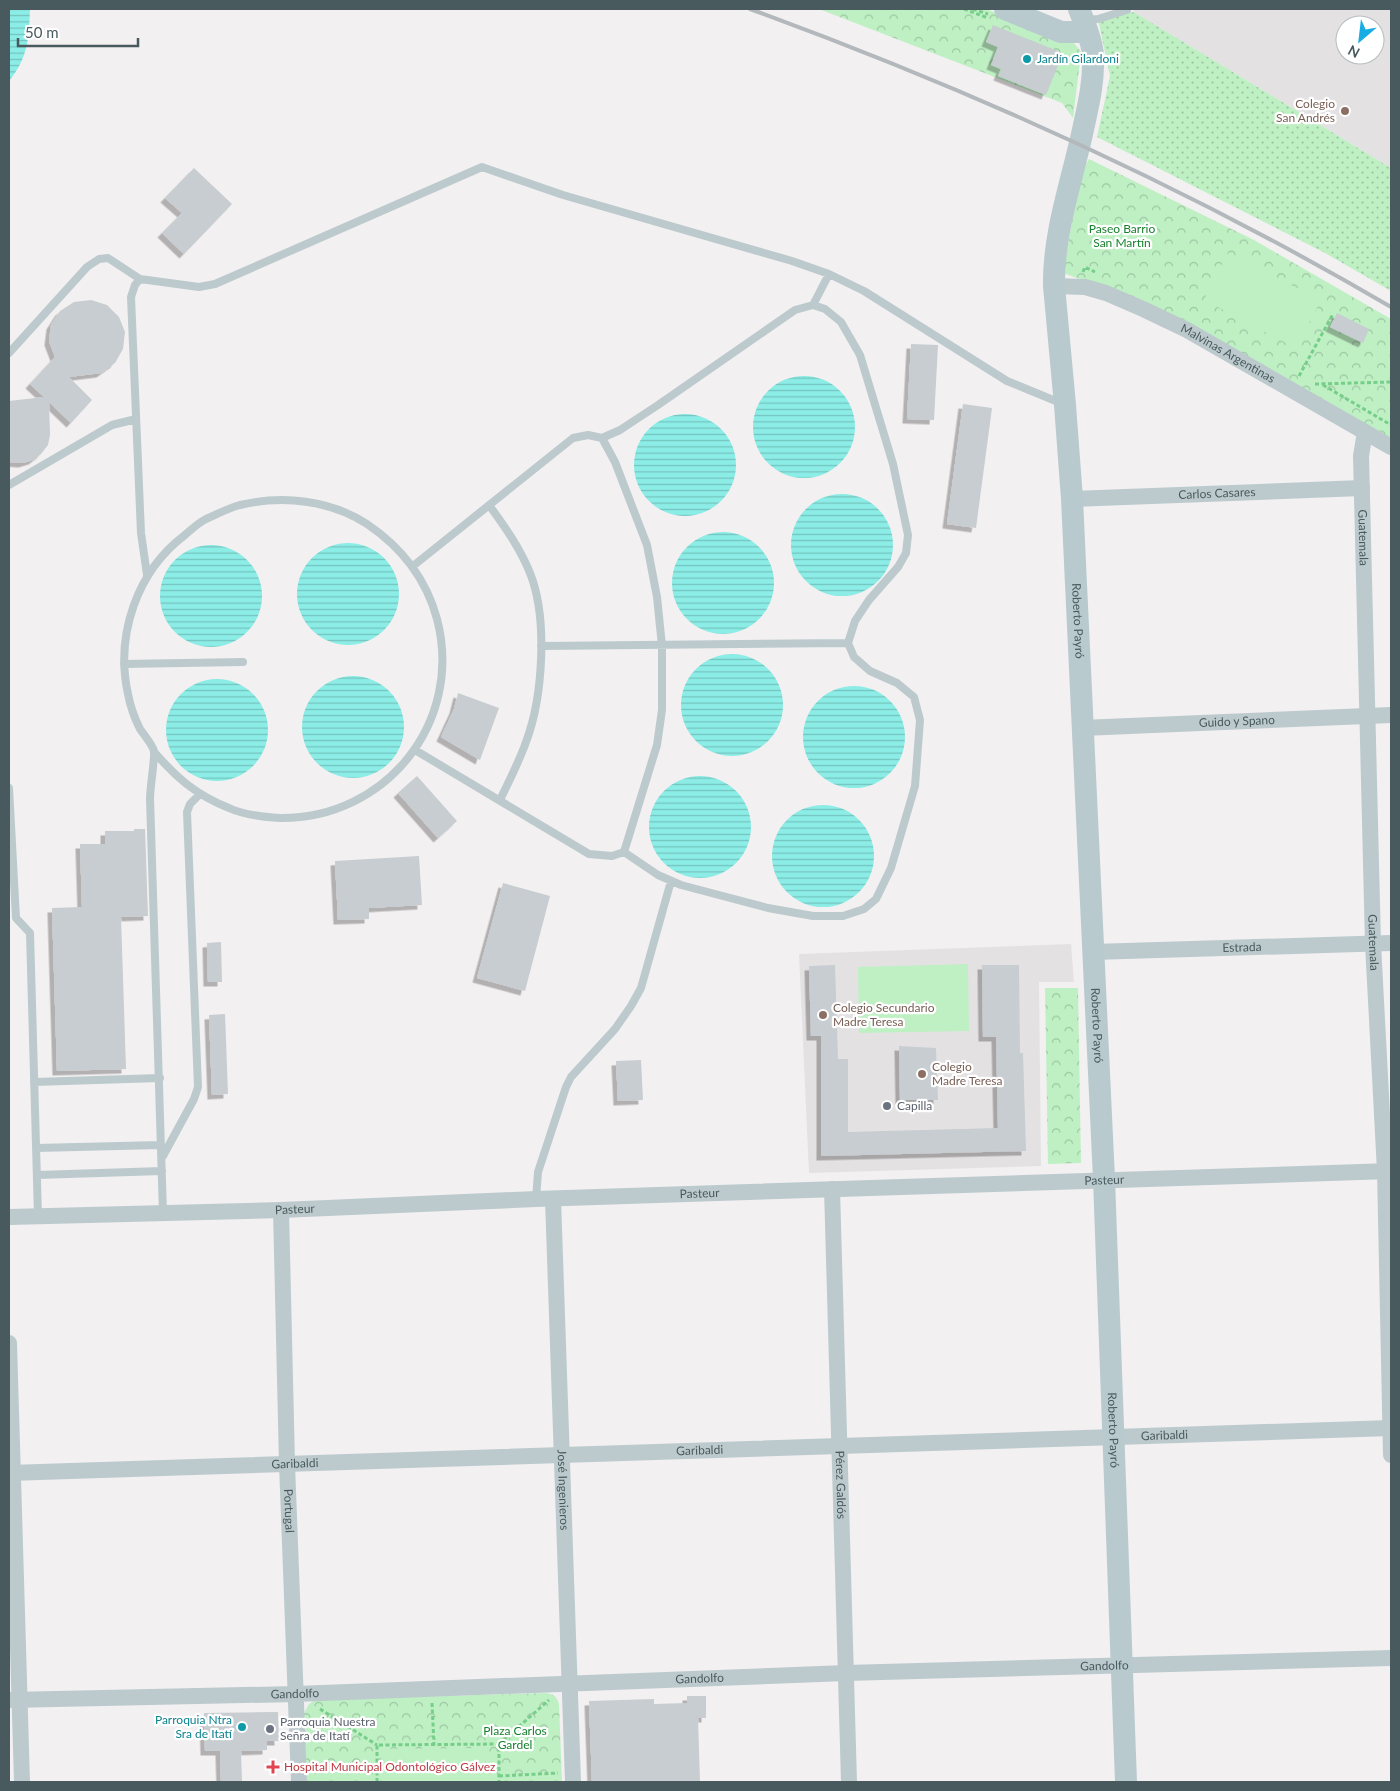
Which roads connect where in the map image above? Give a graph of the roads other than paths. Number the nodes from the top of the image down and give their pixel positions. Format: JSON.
{"nodes":[{"id":1,"x":1004,"y":9,"type":"edge"},
{"id":2,"x":1127,"y":10,"type":"edge"},
{"id":3,"x":1083,"y":20,"type":"edge"},
{"id":4,"x":829,"y":274,"type":"junction"},
{"id":5,"x":1054,"y":278,"type":"junction"},
{"id":6,"x":140,"y":280,"type":"junction"},
{"id":7,"x":813,"y":305,"type":"junction"},
{"id":8,"x":9,"y":353,"type":"edge"},
{"id":9,"x":1065,"y":405,"type":"junction"},
{"id":10,"x":136,"y":419,"type":"junction"},
{"id":11,"x":1365,"y":432,"type":"junction"},
{"id":12,"x":602,"y":438,"type":"junction"},
{"id":13,"x":1391,"y":447,"type":"edge"},
{"id":14,"x":9,"y":485,"type":"edge"},
{"id":15,"x":1362,"y":488,"type":"junction"},
{"id":16,"x":1072,"y":499,"type":"junction"},
{"id":17,"x":489,"y":505,"type":"junction"},
{"id":18,"x":413,"y":566,"type":"junction"},
{"id":19,"x":148,"y":575,"type":"junction"},
{"id":20,"x":848,"y":643,"type":"junction"},
{"id":21,"x":541,"y":646,"type":"junction"},
{"id":22,"x":662,"y":646,"type":"junction"},
{"id":23,"x":243,"y":662,"type":"dead end"},
{"id":24,"x":124,"y":664,"type":"junction"},
{"id":25,"x":1391,"y":715,"type":"edge"},
{"id":26,"x":1368,"y":716,"type":"junction"},
{"id":27,"x":1082,"y":728,"type":"junction"},
{"id":28,"x":415,"y":750,"type":"junction"},
{"id":29,"x":154,"y":752,"type":"junction"},
{"id":30,"x":9,"y":788,"type":"edge"},
{"id":31,"x":200,"y":794,"type":"junction"},
{"id":32,"x":500,"y":800,"type":"junction"},
{"id":33,"x":624,"y":852,"type":"junction"},
{"id":34,"x":671,"y":881,"type":"junction"},
{"id":35,"x":1391,"y":943,"type":"edge"},
{"id":36,"x":1373,"y":944,"type":"junction"},
{"id":37,"x":1093,"y":952,"type":"junction"},
{"id":38,"x":160,"y":1078,"type":"junction"},
{"id":39,"x":34,"y":1082,"type":"junction"},
{"id":40,"x":1386,"y":1093,"type":"edge"},
{"id":41,"x":161,"y":1145,"type":"junction"},
{"id":42,"x":36,"y":1148,"type":"junction"},
{"id":43,"x":162,"y":1158,"type":"junction"},
{"id":44,"x":162,"y":1171,"type":"junction"},
{"id":45,"x":1388,"y":1171,"type":"edge"},
{"id":46,"x":37,"y":1175,"type":"junction"},
{"id":47,"x":1104,"y":1180,"type":"junction"},
{"id":48,"x":832,"y":1189,"type":"junction"},
{"id":49,"x":536,"y":1199,"type":"junction"},
{"id":50,"x":553,"y":1199,"type":"junction"},
{"id":51,"x":281,"y":1210,"type":"junction"},
{"id":52,"x":163,"y":1213,"type":"junction"},
{"id":53,"x":38,"y":1216,"type":"junction"},
{"id":54,"x":9,"y":1217,"type":"edge"},
{"id":55,"x":9,"y":1343,"type":"edge"},
{"id":56,"x":1391,"y":1428,"type":"edge"},
{"id":57,"x":1114,"y":1438,"type":"junction"},
{"id":58,"x":838,"y":1446,"type":"junction"},
{"id":59,"x":562,"y":1455,"type":"junction"},
{"id":60,"x":1391,"y":1455,"type":"edge"},
{"id":61,"x":288,"y":1464,"type":"junction"},
{"id":62,"x":11,"y":1473,"type":"edge"},
{"id":63,"x":1391,"y":1658,"type":"edge"},
{"id":64,"x":1122,"y":1666,"type":"junction"},
{"id":65,"x":846,"y":1673,"type":"junction"},
{"id":66,"x":570,"y":1682,"type":"junction"},
{"id":67,"x":296,"y":1694,"type":"junction"},
{"id":68,"x":14,"y":1700,"type":"edge"},
{"id":69,"x":573,"y":1777,"type":"edge"},
{"id":70,"x":22,"y":1782,"type":"edge"},
{"id":71,"x":299,"y":1782,"type":"edge"},
{"id":72,"x":849,"y":1782,"type":"edge"},
{"id":73,"x":1126,"y":1782,"type":"edge"}],
"edges":[{"from":1,"to":3,"type":"street"},
{"from":2,"to":3,"type":"lane"},
{"from":3,"to":5,"type":"street","name":"Roberto Payró"},
{"from":4,"to":6,"type":"lane"},
{"from":4,"to":7,"type":"lane"},
{"from":4,"to":9,"type":"lane"},
{"from":5,"to":9,"type":"street","name":"Roberto Payró"},
{"from":5,"to":11,"type":"street","name":"Malvinas Argentinas"},
{"from":6,"to":8,"type":"lane"},
{"from":6,"to":10,"type":"lane"},
{"from":7,"to":12,"type":"lane"},
{"from":7,"to":20,"type":"lane"},
{"from":9,"to":16,"type":"street","name":"Roberto Payró"},
{"from":10,"to":14,"type":"lane"},
{"from":10,"to":19,"type":"lane"},
{"from":11,"to":13,"type":"street","name":"Malvinas Argentinas"},
{"from":11,"to":15,"type":"street","name":"Guatemala"},
{"from":12,"to":17,"type":"lane"},
{"from":12,"to":22,"type":"lane"},
{"from":15,"to":16,"type":"street","name":"Carlos Casares"},
{"from":15,"to":26,"type":"street","name":"Guatemala"},
{"from":16,"to":27,"type":"street","name":"Roberto Payró"},
{"from":17,"to":18,"type":"lane"},
{"from":17,"to":21,"type":"lane"},
{"from":18,"to":19,"type":"lane"},
{"from":18,"to":28,"type":"lane"},
{"from":19,"to":24,"type":"lane"},
{"from":20,"to":22,"type":"lane"},
{"from":20,"to":34,"type":"lane"},
{"from":21,"to":22,"type":"lane"},
{"from":21,"to":32,"type":"lane"},
{"from":22,"to":33,"type":"lane"},
{"from":23,"to":24,"type":"lane"},
{"from":24,"to":29,"type":"lane"},
{"from":25,"to":26,"type":"street","name":"Guido y Spano"},
{"from":26,"to":27,"type":"street","name":"Guido y Spano"},
{"from":26,"to":36,"type":"street","name":"Guatemala"},
{"from":27,"to":37,"type":"street","name":"Roberto Payró"},
{"from":28,"to":31,"type":"lane"},
{"from":28,"to":32,"type":"lane"},
{"from":29,"to":31,"type":"lane"},
{"from":29,"to":38,"type":"lane"},
{"from":30,"to":39,"type":"lane"},
{"from":31,"to":43,"type":"lane"},
{"from":32,"to":33,"type":"lane"},
{"from":33,"to":34,"type":"lane"},
{"from":34,"to":49,"type":"lane"},
{"from":35,"to":36,"type":"street","name":"Estrada"},
{"from":36,"to":37,"type":"street","name":"Estrada"},
{"from":36,"to":40,"type":"street","name":"Guatemala"},
{"from":37,"to":47,"type":"street","name":"Roberto Payró"},
{"from":38,"to":39,"type":"lane"},
{"from":38,"to":41,"type":"lane"},
{"from":39,"to":42,"type":"lane"},
{"from":40,"to":45,"type":"street","name":"Guatemala"},
{"from":41,"to":42,"type":"lane"},
{"from":41,"to":43,"type":"lane"},
{"from":42,"to":46,"type":"lane"},
{"from":43,"to":44,"type":"lane"},
{"from":44,"to":46,"type":"lane"},
{"from":44,"to":52,"type":"lane"},
{"from":45,"to":47,"type":"street","name":"Pasteur"},
{"from":45,"to":56,"type":"street","name":"Guatemala"},
{"from":46,"to":53,"type":"lane"},
{"from":47,"to":48,"type":"street","name":"Pasteur"},
{"from":47,"to":57,"type":"street","name":"Roberto Payró"},
{"from":48,"to":50,"type":"street","name":"Pasteur"},
{"from":48,"to":58,"type":"street","name":"Pérez Galdós"},
{"from":49,"to":50,"type":"street","name":"Pasteur"},
{"from":49,"to":51,"type":"street","name":"Pasteur"},
{"from":50,"to":59,"type":"street","name":"José Ingenieros"},
{"from":51,"to":52,"type":"street","name":"Pasteur"},
{"from":51,"to":61,"type":"street","name":"Portugal"},
{"from":52,"to":53,"type":"street","name":"Pasteur"},
{"from":53,"to":54,"type":"street","name":"Pasteur"},
{"from":55,"to":62,"type":"street"},
{"from":56,"to":57,"type":"street","name":"Garibaldi"},
{"from":56,"to":60,"type":"street","name":"Guatemala"},
{"from":57,"to":58,"type":"street","name":"Garibaldi"},
{"from":57,"to":64,"type":"street","name":"Roberto Payró"},
{"from":58,"to":59,"type":"street","name":"Garibaldi"},
{"from":58,"to":65,"type":"street","name":"Pérez Galdós"},
{"from":59,"to":61,"type":"street","name":"Garibaldi"},
{"from":59,"to":66,"type":"street","name":"José Ingenieros"},
{"from":61,"to":62,"type":"street","name":"Garibaldi"},
{"from":61,"to":67,"type":"street","name":"Portugal"},
{"from":62,"to":68,"type":"street"},
{"from":63,"to":64,"type":"street","name":"Gandolfo"},
{"from":64,"to":65,"type":"street","name":"Gandolfo"},
{"from":64,"to":73,"type":"street","name":"Roberto Payró"},
{"from":65,"to":66,"type":"street","name":"Gandolfo"},
{"from":65,"to":72,"type":"street","name":"Pérez Galdós"},
{"from":66,"to":67,"type":"street","name":"Gandolfo"},
{"from":66,"to":69,"type":"street","name":"José Ingenieros"},
{"from":67,"to":68,"type":"street","name":"Gandolfo"},
{"from":67,"to":71,"type":"street","name":"Portugal"},
{"from":68,"to":70,"type":"street"}]}
